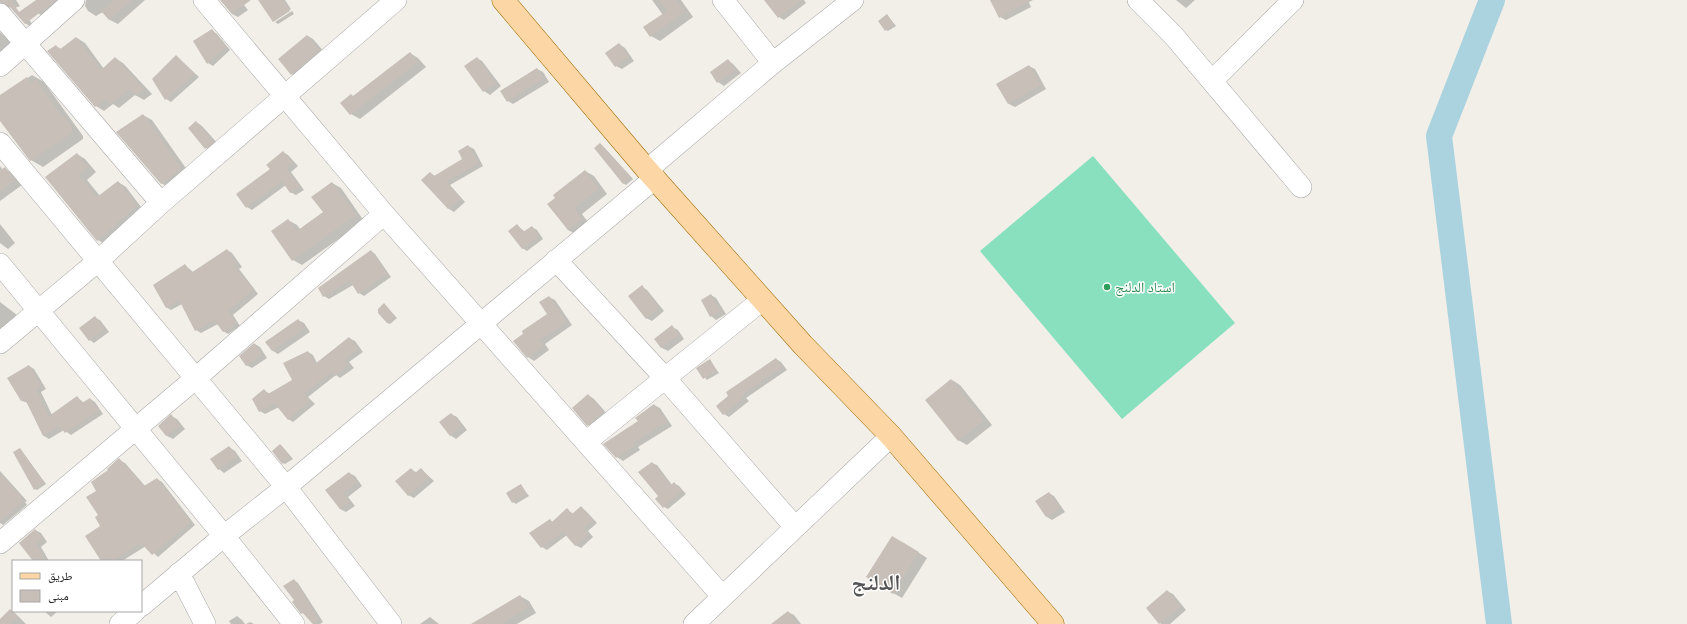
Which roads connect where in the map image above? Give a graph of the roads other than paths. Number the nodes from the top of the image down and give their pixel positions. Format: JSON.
{"nodes":[{"id":1,"x":74,"y":0,"type":"edge"},
{"id":2,"x":204,"y":0,"type":"edge"},
{"id":3,"x":396,"y":0,"type":"edge"},
{"id":4,"x":503,"y":0,"type":"edge"},
{"id":5,"x":723,"y":0,"type":"edge"},
{"id":6,"x":853,"y":0,"type":"edge"},
{"id":7,"x":1138,"y":0,"type":"edge"},
{"id":8,"x":1293,"y":0,"type":"edge"},
{"id":9,"x":0,"y":14,"type":"edge"},
{"id":10,"x":25,"y":43,"type":"junction"},
{"id":11,"x":773,"y":63,"type":"junction"},
{"id":12,"x":0,"y":66,"type":"edge"},
{"id":13,"x":1212,"y":81,"type":"junction"},
{"id":14,"x":285,"y":96,"type":"junction"},
{"id":15,"x":0,"y":143,"type":"edge"},
{"id":16,"x":651,"y":174,"type":"junction"},
{"id":17,"x":1301,"y":187,"type":"dead end"},
{"id":18,"x":161,"y":203,"type":"junction"},
{"id":19,"x":384,"y":214,"type":"junction"},
{"id":20,"x":556,"y":260,"type":"junction"},
{"id":21,"x":98,"y":261,"type":"junction"},
{"id":22,"x":0,"y":264,"type":"edge"},
{"id":23,"x":762,"y":300,"type":"junction"},
{"id":24,"x":38,"y":310,"type":"junction"},
{"id":25,"x":481,"y":323,"type":"junction"},
{"id":26,"x":0,"y":343,"type":"edge"},
{"id":27,"x":196,"y":378,"type":"junction"},
{"id":28,"x":665,"y":378,"type":"junction"},
{"id":29,"x":135,"y":428,"type":"junction"},
{"id":30,"x":891,"y":436,"type":"junction"},
{"id":31,"x":586,"y":442,"type":"junction"},
{"id":32,"x":286,"y":487,"type":"junction"},
{"id":33,"x":795,"y":527,"type":"junction"},
{"id":34,"x":224,"y":536,"type":"junction"},
{"id":35,"x":0,"y":543,"type":"edge"},
{"id":36,"x":180,"y":573,"type":"junction"},
{"id":37,"x":722,"y":596,"type":"junction"},
{"id":38,"x":142,"y":605,"type":"edge"},
{"id":39,"x":134,"y":612,"type":"edge"},
{"id":40,"x":120,"y":624,"type":"edge"},
{"id":41,"x":205,"y":624,"type":"edge"},
{"id":42,"x":294,"y":624,"type":"edge"},
{"id":43,"x":391,"y":624,"type":"edge"},
{"id":44,"x":694,"y":624,"type":"edge"},
{"id":45,"x":1053,"y":624,"type":"edge"}],
"edges":[{"from":1,"to":10,"type":"street"},
{"from":2,"to":14,"type":"street"},
{"from":3,"to":14,"type":"street"},
{"from":4,"to":16,"type":"main road"},
{"from":5,"to":11,"type":"street"},
{"from":6,"to":11,"type":"street"},
{"from":7,"to":13,"type":"street"},
{"from":8,"to":13,"type":"street"},
{"from":9,"to":10,"type":"street"},
{"from":10,"to":12,"type":"street"},
{"from":10,"to":18,"type":"street"},
{"from":11,"to":16,"type":"street"},
{"from":13,"to":17,"type":"street"},
{"from":14,"to":18,"type":"street"},
{"from":14,"to":19,"type":"street"},
{"from":15,"to":21,"type":"street"},
{"from":16,"to":20,"type":"street"},
{"from":16,"to":23,"type":"main road"},
{"from":18,"to":21,"type":"street"},
{"from":19,"to":25,"type":"street"},
{"from":19,"to":27,"type":"street"},
{"from":20,"to":25,"type":"street"},
{"from":20,"to":28,"type":"street"},
{"from":21,"to":24,"type":"street"},
{"from":21,"to":27,"type":"street"},
{"from":22,"to":24,"type":"street"},
{"from":23,"to":28,"type":"street"},
{"from":23,"to":30,"type":"main road"},
{"from":24,"to":26,"type":"street"},
{"from":24,"to":29,"type":"street"},
{"from":25,"to":31,"type":"street"},
{"from":25,"to":32,"type":"street"},
{"from":27,"to":29,"type":"street"},
{"from":27,"to":32,"type":"street"},
{"from":28,"to":31,"type":"street"},
{"from":28,"to":33,"type":"street"},
{"from":29,"to":34,"type":"street"},
{"from":29,"to":35,"type":"street"},
{"from":30,"to":33,"type":"street"},
{"from":30,"to":45,"type":"main road"},
{"from":31,"to":37,"type":"street"},
{"from":32,"to":34,"type":"street"},
{"from":32,"to":43,"type":"street"},
{"from":33,"to":37,"type":"street"},
{"from":34,"to":36,"type":"street"},
{"from":34,"to":42,"type":"street"},
{"from":36,"to":38,"type":"street"},
{"from":36,"to":41,"type":"street"},
{"from":37,"to":44,"type":"street"},
{"from":39,"to":40,"type":"street"}]}
